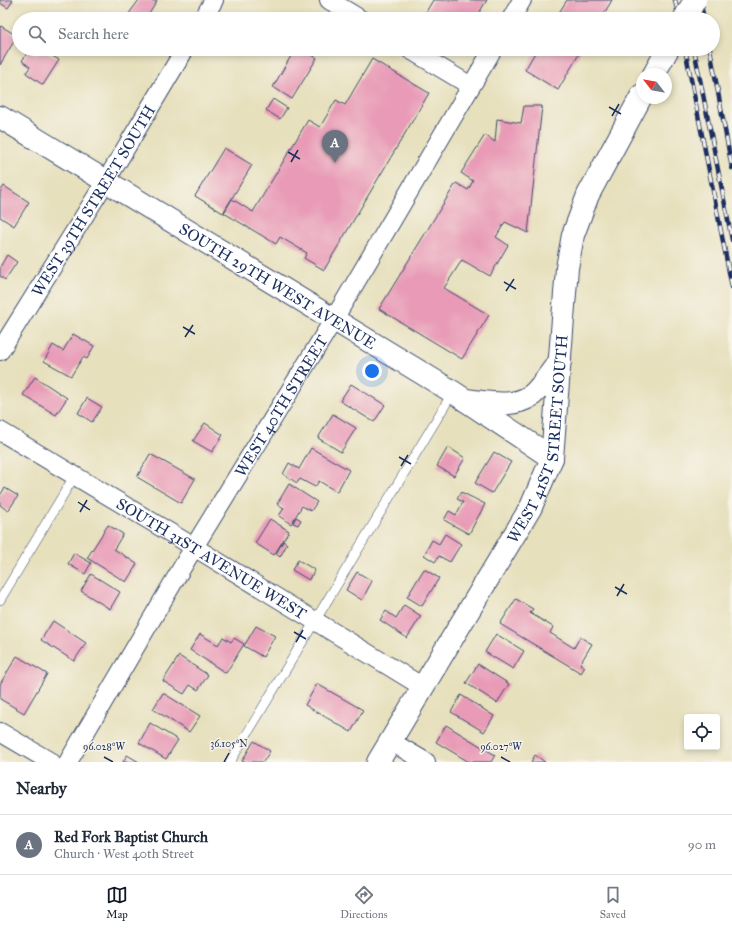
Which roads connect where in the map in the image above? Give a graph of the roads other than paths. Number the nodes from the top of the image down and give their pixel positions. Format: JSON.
{"nodes":[{"id":1,"x":214,"y":0,"type":"edge"},
{"id":2,"x":329,"y":0,"type":"edge"},
{"id":3,"x":522,"y":0,"type":"edge"},
{"id":4,"x":695,"y":0,"type":"edge"},
{"id":5,"x":207,"y":12,"type":"edge"},
{"id":6,"x":349,"y":12,"type":"edge"},
{"id":7,"x":515,"y":12,"type":"edge"},
{"id":8,"x":688,"y":12,"type":"edge"},
{"id":9,"x":181,"y":56,"type":"edge"},
{"id":10,"x":421,"y":56,"type":"edge"},
{"id":11,"x":489,"y":56,"type":"edge"},
{"id":12,"x":664,"y":56,"type":"edge"},
{"id":13,"x":657,"y":68,"type":"edge"},
{"id":14,"x":471,"y":86,"type":"junction"},
{"id":15,"x":637,"y":104,"type":"edge"},
{"id":16,"x":0,"y":118,"type":"edge"},
{"id":17,"x":106,"y":181,"type":"junction"},
{"id":18,"x":334,"y":319,"type":"junction"},
{"id":19,"x":0,"y":351,"type":"edge"},
{"id":20,"x":560,"y":361,"type":"junction"},
{"id":21,"x":459,"y":396,"type":"junction"},
{"id":22,"x":0,"y":431,"type":"edge"},
{"id":23,"x":552,"y":458,"type":"junction"},
{"id":24,"x":74,"y":475,"type":"junction"},
{"id":25,"x":194,"y":547,"type":"junction"},
{"id":26,"x":0,"y":600,"type":"edge"},
{"id":27,"x":314,"y":620,"type":"junction"},
{"id":28,"x":423,"y":687,"type":"junction"},
{"id":29,"x":0,"y":732,"type":"edge"},
{"id":30,"x":390,"y":741,"type":"junction"},
{"id":31,"x":51,"y":762,"type":"edge"},
{"id":32,"x":68,"y":762,"type":"edge"},
{"id":33,"x":230,"y":762,"type":"edge"},
{"id":34,"x":378,"y":762,"type":"edge"},
{"id":35,"x":426,"y":762,"type":"edge"}],
"edges":[{"from":1,"to":5,"type":"street"},
{"from":2,"to":6,"type":"street"},
{"from":3,"to":7,"type":"street"},
{"from":4,"to":8,"type":"main road","bridge":true},
{"from":9,"to":17,"type":"street","name":"WEST 39TH STREET SOUTH"},
{"from":10,"to":14,"type":"street"},
{"from":11,"to":14,"type":"street","name":"WEST 40TH STREET"},
{"from":12,"to":13,"type":"main road"},
{"from":14,"to":18,"type":"street","name":"WEST 40TH STREET"},
{"from":15,"to":20,"type":"main road","name":"WEST 41ST STREET SOUTH"},
{"from":16,"to":17,"type":"main road","name":"SOUTH 29TH WEST AVENUE"},
{"from":17,"to":18,"type":"main road","name":"SOUTH 29TH WEST AVENUE"},
{"from":17,"to":19,"type":"street","name":"WEST 39TH STREET SOUTH"},
{"from":18,"to":21,"type":"main road","name":"SOUTH 29TH WEST AVENUE"},
{"from":18,"to":25,"type":"street","name":"WEST 40TH STREET"},
{"from":20,"to":21,"type":"main road"},
{"from":20,"to":23,"type":"main road","name":"WEST 41ST STREET SOUTH"},
{"from":21,"to":23,"type":"main road","name":"SOUTH 29TH WEST AVENUE"},
{"from":21,"to":27,"type":"lane"},
{"from":22,"to":24,"type":"street","name":"SOUTH 31ST AVENUE WEST"},
{"from":23,"to":28,"type":"main road","name":"WEST 41ST STREET SOUTH"},
{"from":24,"to":25,"type":"street","name":"SOUTH 31ST AVENUE WEST"},
{"from":24,"to":26,"type":"lane"},
{"from":25,"to":27,"type":"street","name":"SOUTH 31ST AVENUE WEST"},
{"from":25,"to":32,"type":"street","name":"WEST 40TH STREET"},
{"from":27,"to":28,"type":"street","name":"SOUTH 31ST AVENUE WEST"},
{"from":27,"to":33,"type":"lane"},
{"from":28,"to":30,"type":"main road","name":"WEST 41ST STREET SOUTH"},
{"from":29,"to":31,"type":"street"},
{"from":30,"to":34,"type":"main road","name":"WEST 41ST STREET SOUTH"},
{"from":30,"to":35,"type":"street"}]}
